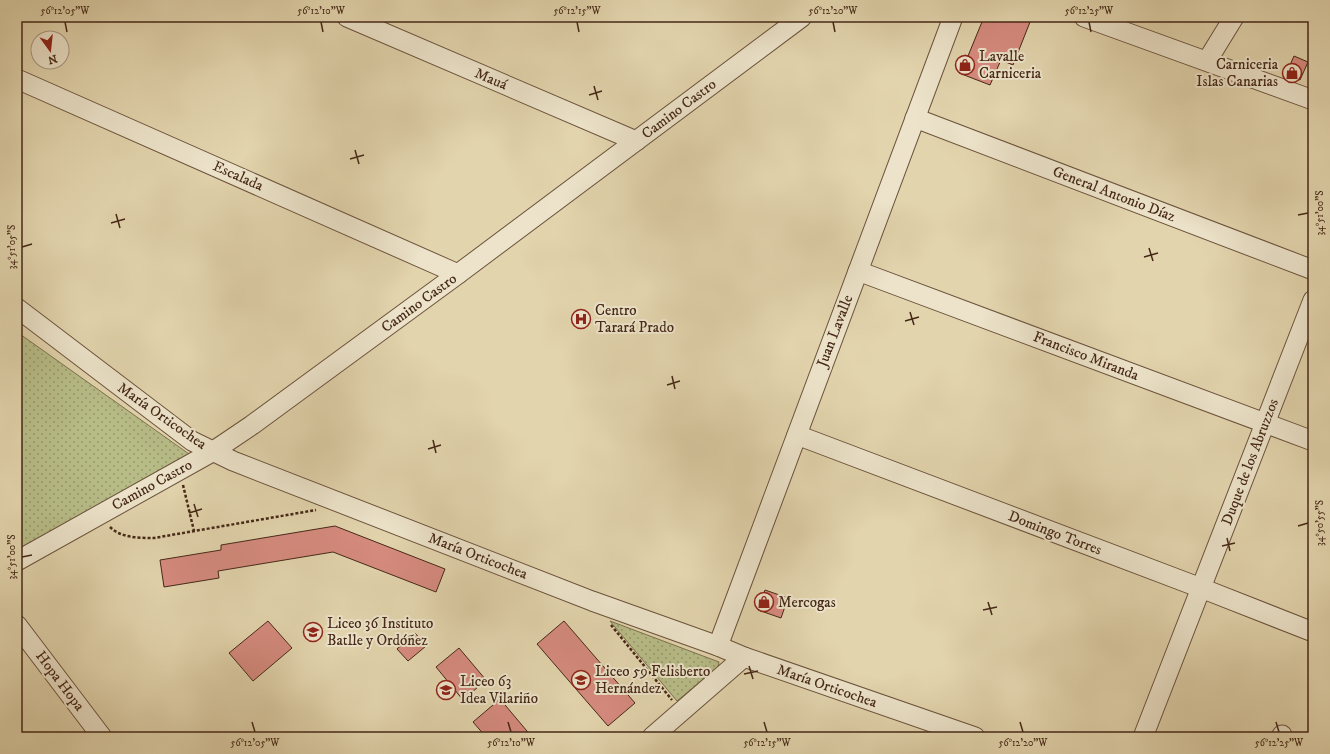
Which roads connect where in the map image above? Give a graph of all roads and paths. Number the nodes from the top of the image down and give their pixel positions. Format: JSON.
{"nodes":[{"id":1,"x":347,"y":17,"type":"edge"},
{"id":2,"x":802,"y":17,"type":"edge"},
{"id":3,"x":953,"y":17,"type":"edge"},
{"id":4,"x":1084,"y":17,"type":"edge"},
{"id":5,"x":1234,"y":17,"type":"edge"},
{"id":6,"x":1207,"y":61,"type":"junction"},
{"id":7,"x":17,"y":79,"type":"edge"},
{"id":8,"x":1313,"y":100,"type":"edge"},
{"id":9,"x":915,"y":118,"type":"junction"},
{"id":10,"x":636,"y":141,"type":"junction"},
{"id":11,"x":1313,"y":270,"type":"edge"},
{"id":12,"x":858,"y":271,"type":"junction"},
{"id":13,"x":458,"y":274,"type":"junction"},
{"id":14,"x":1313,"y":300,"type":"edge"},
{"id":15,"x":17,"y":308,"type":"edge"},
{"id":16,"x":1265,"y":423,"type":"junction"},
{"id":17,"x":796,"y":435,"type":"junction"},
{"id":18,"x":1313,"y":441,"type":"edge"},
{"id":19,"x":212,"y":452,"type":"junction"},
{"id":20,"x":180,"y":470,"type":"junction"},
{"id":21,"x":334,"y":500,"type":"junction"},
{"id":22,"x":98,"y":515,"type":"junction"},
{"id":23,"x":194,"y":531,"type":"junction"},
{"id":24,"x":17,"y":561,"type":"edge"},
{"id":25,"x":1201,"y":588,"type":"junction"},
{"id":26,"x":607,"y":619,"type":"dead end"},
{"id":27,"x":17,"y":625,"type":"edge"},
{"id":28,"x":1313,"y":632,"type":"edge"},
{"id":29,"x":718,"y":646,"type":"junction"},
{"id":30,"x":744,"y":657,"type":"junction"},
{"id":31,"x":681,"y":712,"type":"junction"},
{"id":32,"x":102,"y":737,"type":"edge"},
{"id":33,"x":652,"y":737,"type":"edge"},
{"id":34,"x":975,"y":737,"type":"edge"},
{"id":35,"x":1143,"y":737,"type":"edge"}],
"edges":[{"from":1,"to":10,"type":"street","name":"Mauá"},
{"from":2,"to":10,"type":"street","name":"Camino Castro"},
{"from":3,"to":9,"type":"street","name":"Juan Lavalle"},
{"from":4,"to":6,"type":"street"},
{"from":5,"to":6,"type":"street"},
{"from":6,"to":8,"type":"street"},
{"from":7,"to":13,"type":"street","name":"Escalada"},
{"from":9,"to":11,"type":"street","name":"General Antonio Díaz"},
{"from":9,"to":12,"type":"street","name":"Juan Lavalle"},
{"from":10,"to":13,"type":"street","name":"Camino Castro"},
{"from":12,"to":16,"type":"street","name":"Francisco Miranda"},
{"from":12,"to":17,"type":"street","name":"Juan Lavalle"},
{"from":13,"to":19,"type":"street","name":"Camino Castro"},
{"from":14,"to":16,"type":"street","name":"Duque de los Abruzzos"},
{"from":15,"to":19,"type":"street","name":"María Orticochea"},
{"from":16,"to":18,"type":"street","name":"Francisco Miranda"},
{"from":16,"to":25,"type":"street","name":"Duque de los Abruzzos"},
{"from":17,"to":25,"type":"street","name":"Domingo Torres"},
{"from":17,"to":29,"type":"street","name":"Juan Lavalle"},
{"from":19,"to":20,"type":"street","name":"Camino Castro"},
{"from":19,"to":21,"type":"street","name":"María Orticochea"},
{"from":20,"to":22,"type":"street","name":"Camino Castro"},
{"from":20,"to":23,"type":"path"},
{"from":21,"to":23,"type":"path"},
{"from":21,"to":29,"type":"street","name":"María Orticochea"},
{"from":22,"to":23,"type":"path"},
{"from":22,"to":24,"type":"street","name":"Camino Castro"},
{"from":25,"to":28,"type":"street","name":"Domingo Torres"},
{"from":25,"to":35,"type":"street","name":"Duque de los Abruzzos"},
{"from":26,"to":31,"type":"path"},
{"from":27,"to":32,"type":"street","name":"Hopa Hopa"},
{"from":29,"to":30,"type":"street","name":"María Orticochea"},
{"from":30,"to":31,"type":"street"},
{"from":30,"to":34,"type":"street","name":"María Orticochea"},
{"from":31,"to":33,"type":"street"}]}
